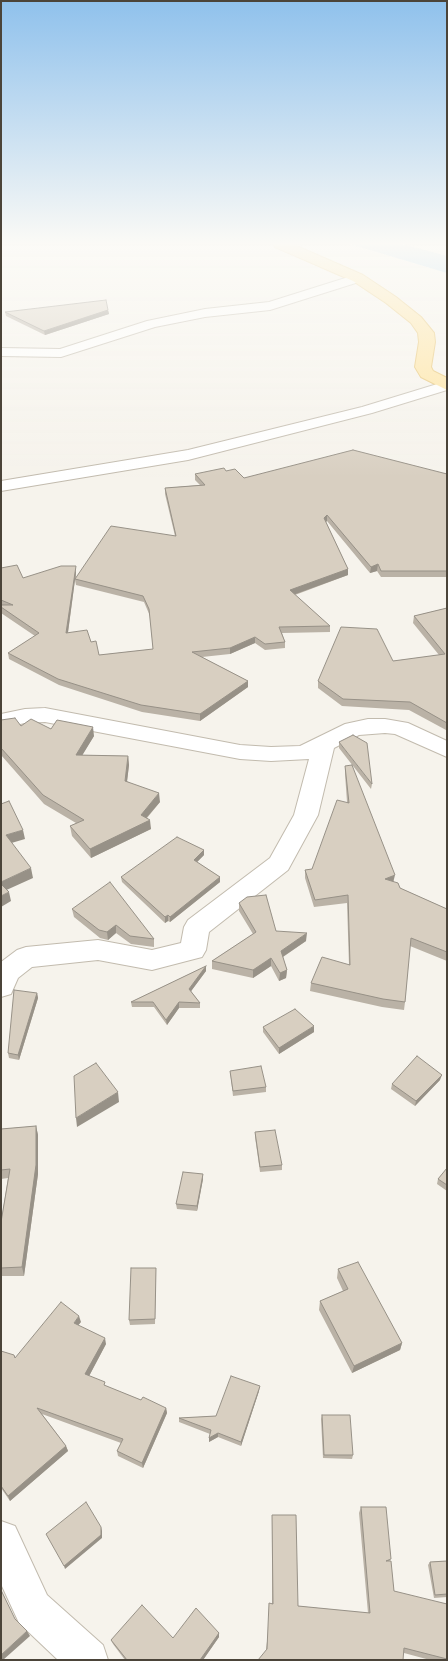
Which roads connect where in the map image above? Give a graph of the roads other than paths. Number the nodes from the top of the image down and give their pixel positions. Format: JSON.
{"nodes":[{"id":1,"x":164,"y":322,"type":"edge"},
{"id":2,"x":417,"y":322,"type":"edge"},
{"id":3,"x":1,"y":352,"type":"edge"},
{"id":4,"x":447,"y":385,"type":"edge"},
{"id":5,"x":1,"y":486,"type":"edge"},
{"id":6,"x":1,"y":721,"type":"edge"},
{"id":7,"x":324,"y":744,"type":"junction"},
{"id":8,"x":447,"y":750,"type":"edge"},
{"id":9,"x":1,"y":986,"type":"edge"},
{"id":10,"x":1,"y":1540,"type":"edge"},
{"id":11,"x":88,"y":1660,"type":"edge"}],
"edges":[{"from":1,"to":3,"type":"street"},
{"from":2,"to":4,"type":"main road"},
{"from":4,"to":5,"type":"street"},
{"from":6,"to":7,"type":"street"},
{"from":7,"to":8,"type":"street"},
{"from":7,"to":9,"type":"street"},
{"from":10,"to":11,"type":"street"}]}
